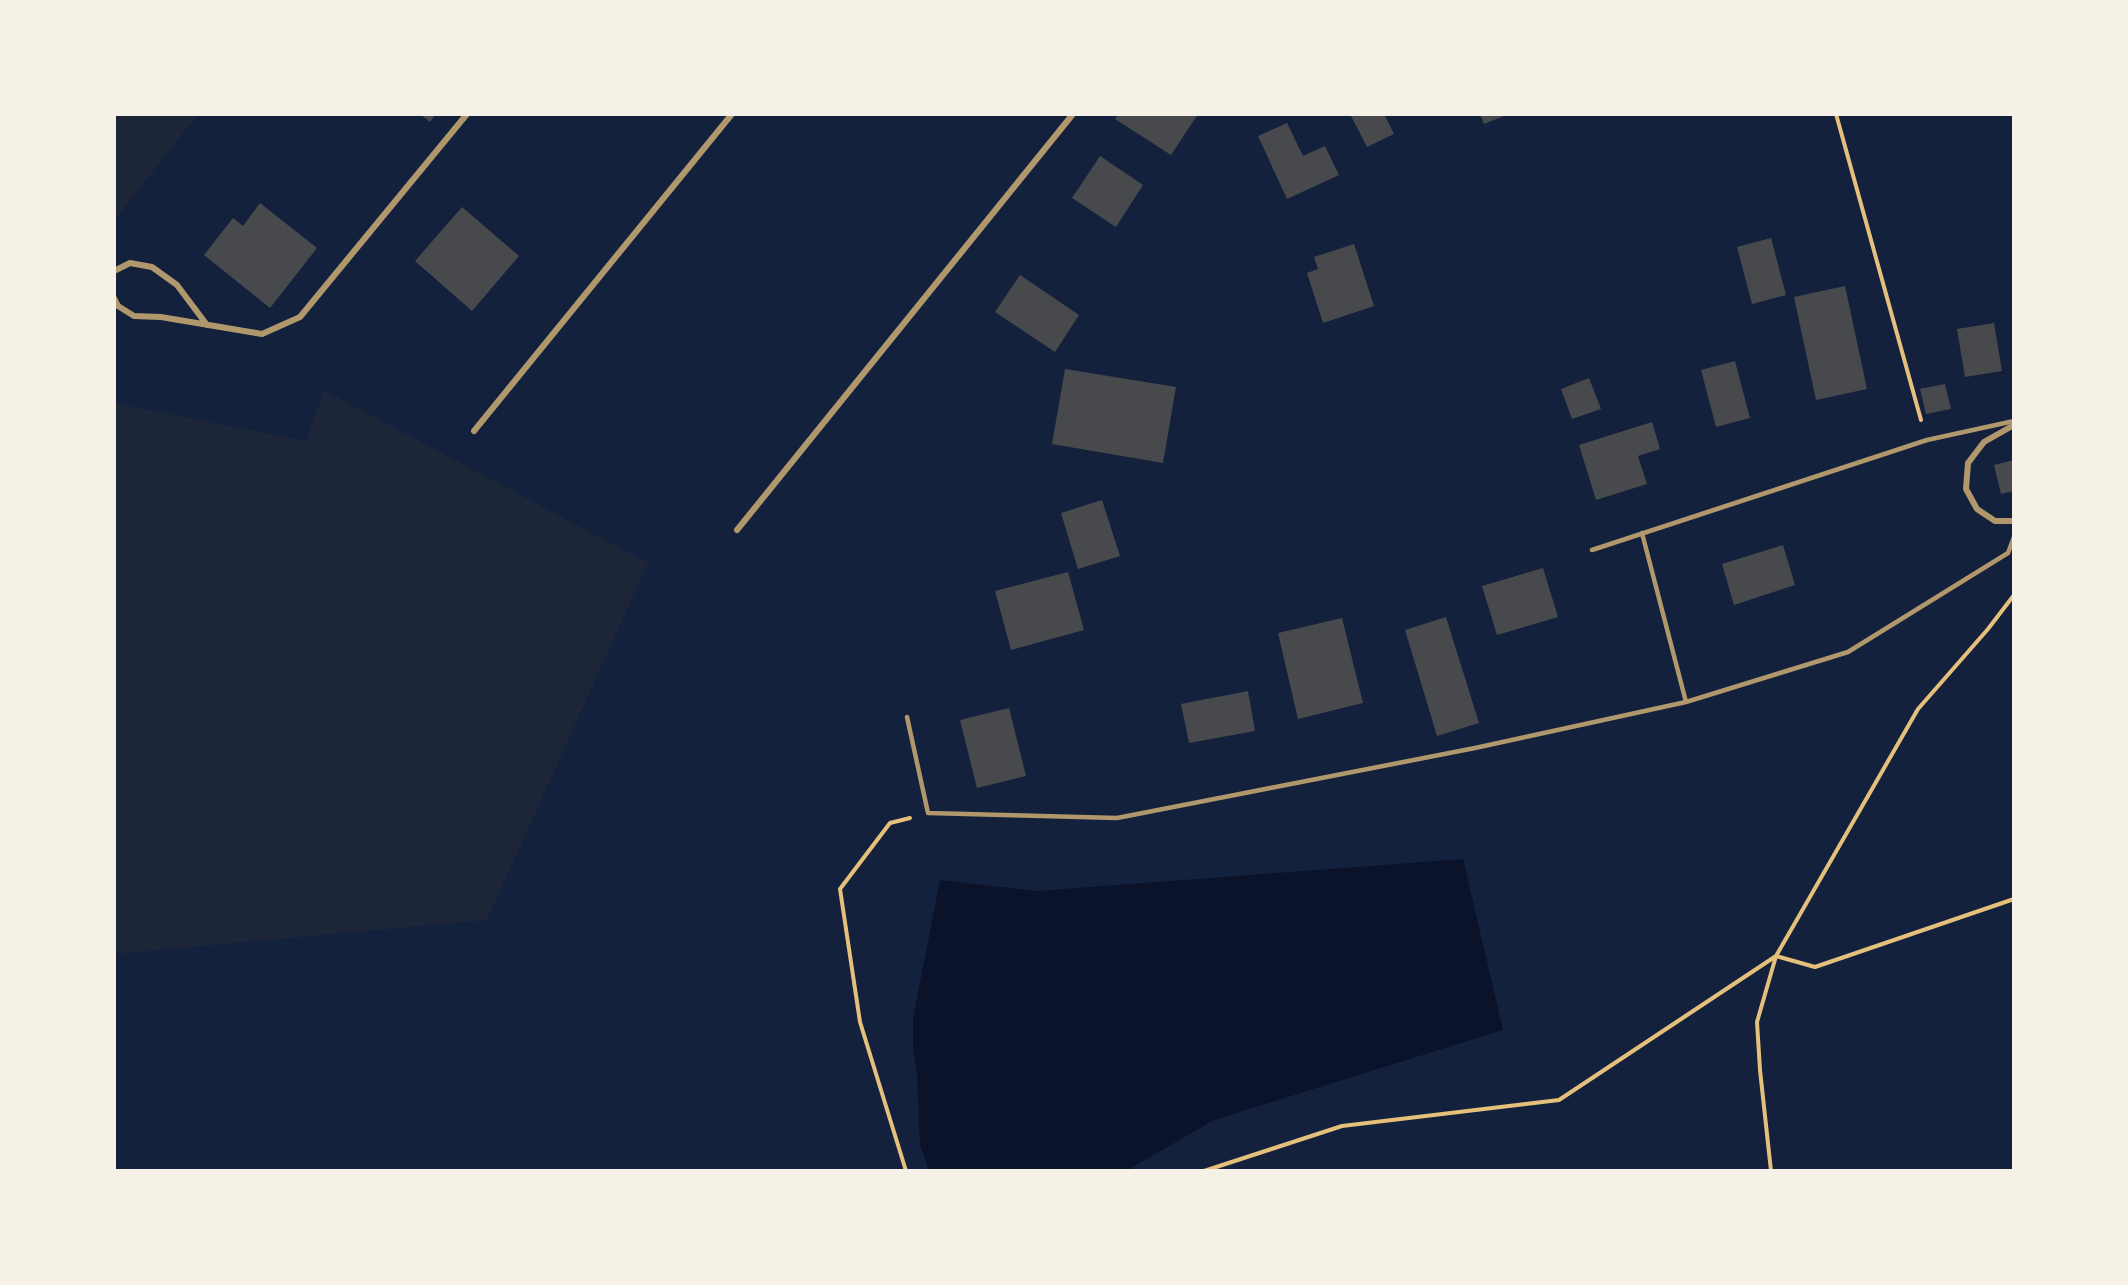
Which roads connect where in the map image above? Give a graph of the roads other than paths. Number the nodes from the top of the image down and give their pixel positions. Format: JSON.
{"nodes":[{"id":1,"x":467,"y":114,"type":"edge"},
{"id":2,"x":732,"y":114,"type":"edge"},
{"id":3,"x":1073,"y":114,"type":"edge"},
{"id":4,"x":114,"y":271,"type":"edge"},
{"id":5,"x":114,"y":298,"type":"edge"},
{"id":6,"x":207,"y":326,"type":"junction"},
{"id":7,"x":2014,"y":423,"type":"edge"},
{"id":8,"x":474,"y":431,"type":"dead end"},
{"id":9,"x":2014,"y":520,"type":"edge"},
{"id":10,"x":737,"y":530,"type":"dead end"},
{"id":11,"x":1642,"y":533,"type":"junction"},
{"id":12,"x":2014,"y":537,"type":"edge"},
{"id":13,"x":1593,"y":550,"type":"dead end"},
{"id":14,"x":1686,"y":702,"type":"junction"},
{"id":15,"x":907,"y":717,"type":"dead end"}],
"edges":[{"from":1,"to":6,"type":"street"},
{"from":2,"to":8,"type":"street"},
{"from":3,"to":10,"type":"street"},
{"from":4,"to":6,"type":"street"},
{"from":5,"to":6,"type":"street"},
{"from":7,"to":9,"type":"street"},
{"from":7,"to":11,"type":"lane"},
{"from":11,"to":13,"type":"lane"},
{"from":11,"to":14,"type":"lane"},
{"from":12,"to":14,"type":"lane"},
{"from":14,"to":15,"type":"lane"}]}
